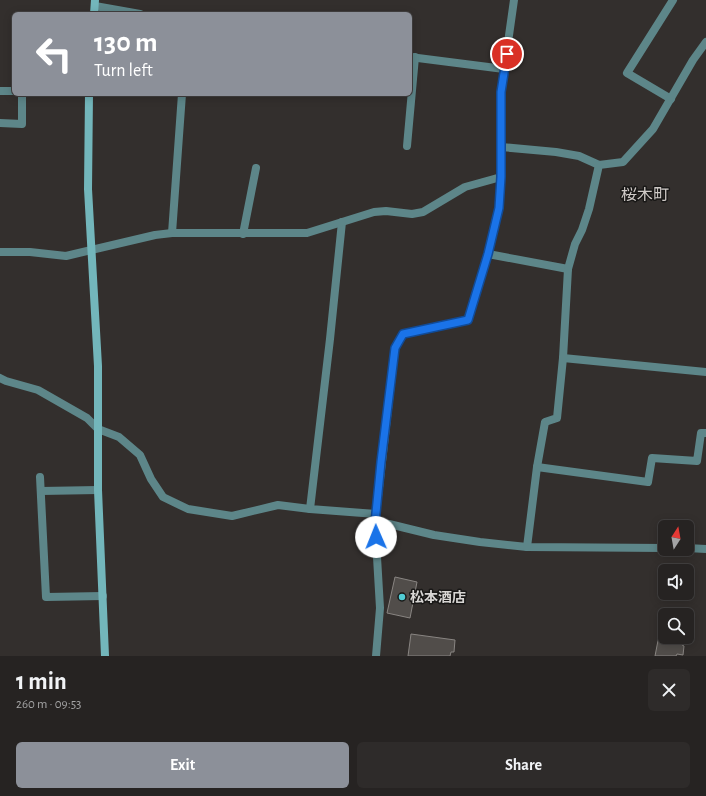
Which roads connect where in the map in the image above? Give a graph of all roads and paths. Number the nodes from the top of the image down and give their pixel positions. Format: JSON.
{"nodes":[{"id":1,"x":514,"y":0,"type":"edge"},
{"id":2,"x":673,"y":0,"type":"edge"},
{"id":3,"x":95,"y":7,"type":"edge"},
{"id":4,"x":127,"y":12,"type":"edge"},
{"id":5,"x":706,"y":42,"type":"edge"},
{"id":6,"x":413,"y":57,"type":"edge"},
{"id":7,"x":504,"y":69,"type":"junction"},
{"id":8,"x":412,"y":70,"type":"edge"},
{"id":9,"x":0,"y":91,"type":"edge"},
{"id":10,"x":12,"y":91,"type":"edge"},
{"id":11,"x":22,"y":96,"type":"edge"},
{"id":12,"x":89,"y":96,"type":"edge"},
{"id":13,"x":182,"y":96,"type":"edge"},
{"id":14,"x":410,"y":96,"type":"edge"},
{"id":15,"x":671,"y":99,"type":"junction"},
{"id":16,"x":0,"y":123,"type":"edge"},
{"id":17,"x":406,"y":146,"type":"dead end"},
{"id":18,"x":501,"y":147,"type":"junction"},
{"id":19,"x":599,"y":165,"type":"junction"},
{"id":20,"x":256,"y":168,"type":"dead end"},
{"id":21,"x":501,"y":177,"type":"junction"},
{"id":22,"x":342,"y":222,"type":"junction"},
{"id":23,"x":172,"y":233,"type":"junction"},
{"id":24,"x":243,"y":234,"type":"junction"},
{"id":25,"x":92,"y":250,"type":"junction"},
{"id":26,"x":0,"y":252,"type":"edge"},
{"id":27,"x":488,"y":254,"type":"junction"},
{"id":28,"x":568,"y":269,"type":"junction"},
{"id":29,"x":563,"y":358,"type":"junction"},
{"id":30,"x":706,"y":372,"type":"edge"},
{"id":31,"x":0,"y":378,"type":"edge"},
{"id":32,"x":98,"y":428,"type":"junction"},
{"id":33,"x":706,"y":433,"type":"edge"},
{"id":34,"x":537,"y":467,"type":"junction"},
{"id":35,"x":40,"y":477,"type":"dead end"},
{"id":36,"x":41,"y":490,"type":"junction"},
{"id":37,"x":98,"y":490,"type":"junction"},
{"id":38,"x":310,"y":510,"type":"junction"},
{"id":39,"x":375,"y":519,"type":"junction"},
{"id":40,"x":527,"y":547,"type":"junction"},
{"id":41,"x":658,"y":548,"type":"edge"},
{"id":42,"x":694,"y":548,"type":"edge"},
{"id":43,"x":706,"y":549,"type":"edge"},
{"id":44,"x":103,"y":596,"type":"junction"},
{"id":45,"x":105,"y":656,"type":"edge"},
{"id":46,"x":376,"y":656,"type":"edge"}],
"edges":[{"from":1,"to":7,"type":"street"},
{"from":2,"to":15,"type":"street"},
{"from":3,"to":4,"type":"street"},
{"from":5,"to":15,"type":"street"},
{"from":6,"to":7,"type":"street"},
{"from":6,"to":8,"type":"street"},
{"from":7,"to":18,"type":"street"},
{"from":9,"to":10,"type":"street"},
{"from":11,"to":16,"type":"street"},
{"from":12,"to":25,"type":"street"},
{"from":13,"to":23,"type":"street"},
{"from":14,"to":17,"type":"street"},
{"from":15,"to":19,"type":"street"},
{"from":18,"to":19,"type":"street"},
{"from":18,"to":21,"type":"street"},
{"from":19,"to":28,"type":"street"},
{"from":20,"to":24,"type":"street"},
{"from":21,"to":22,"type":"street"},
{"from":21,"to":27,"type":"street"},
{"from":22,"to":24,"type":"street"},
{"from":22,"to":38,"type":"street"},
{"from":23,"to":24,"type":"street"},
{"from":23,"to":25,"type":"street"},
{"from":25,"to":26,"type":"street"},
{"from":25,"to":32,"type":"street"},
{"from":27,"to":28,"type":"street"},
{"from":27,"to":39,"type":"street"},
{"from":28,"to":29,"type":"street"},
{"from":29,"to":30,"type":"street"},
{"from":29,"to":34,"type":"street"},
{"from":31,"to":32,"type":"street"},
{"from":32,"to":37,"type":"street"},
{"from":32,"to":38,"type":"street"},
{"from":33,"to":34,"type":"street"},
{"from":34,"to":40,"type":"street"},
{"from":35,"to":36,"type":"street"},
{"from":36,"to":37,"type":"street"},
{"from":36,"to":44,"type":"street"},
{"from":37,"to":44,"type":"street"},
{"from":38,"to":39,"type":"street"},
{"from":39,"to":40,"type":"street"},
{"from":39,"to":46,"type":"street"},
{"from":40,"to":41,"type":"street"},
{"from":42,"to":43,"type":"street"},
{"from":44,"to":45,"type":"street"}]}
